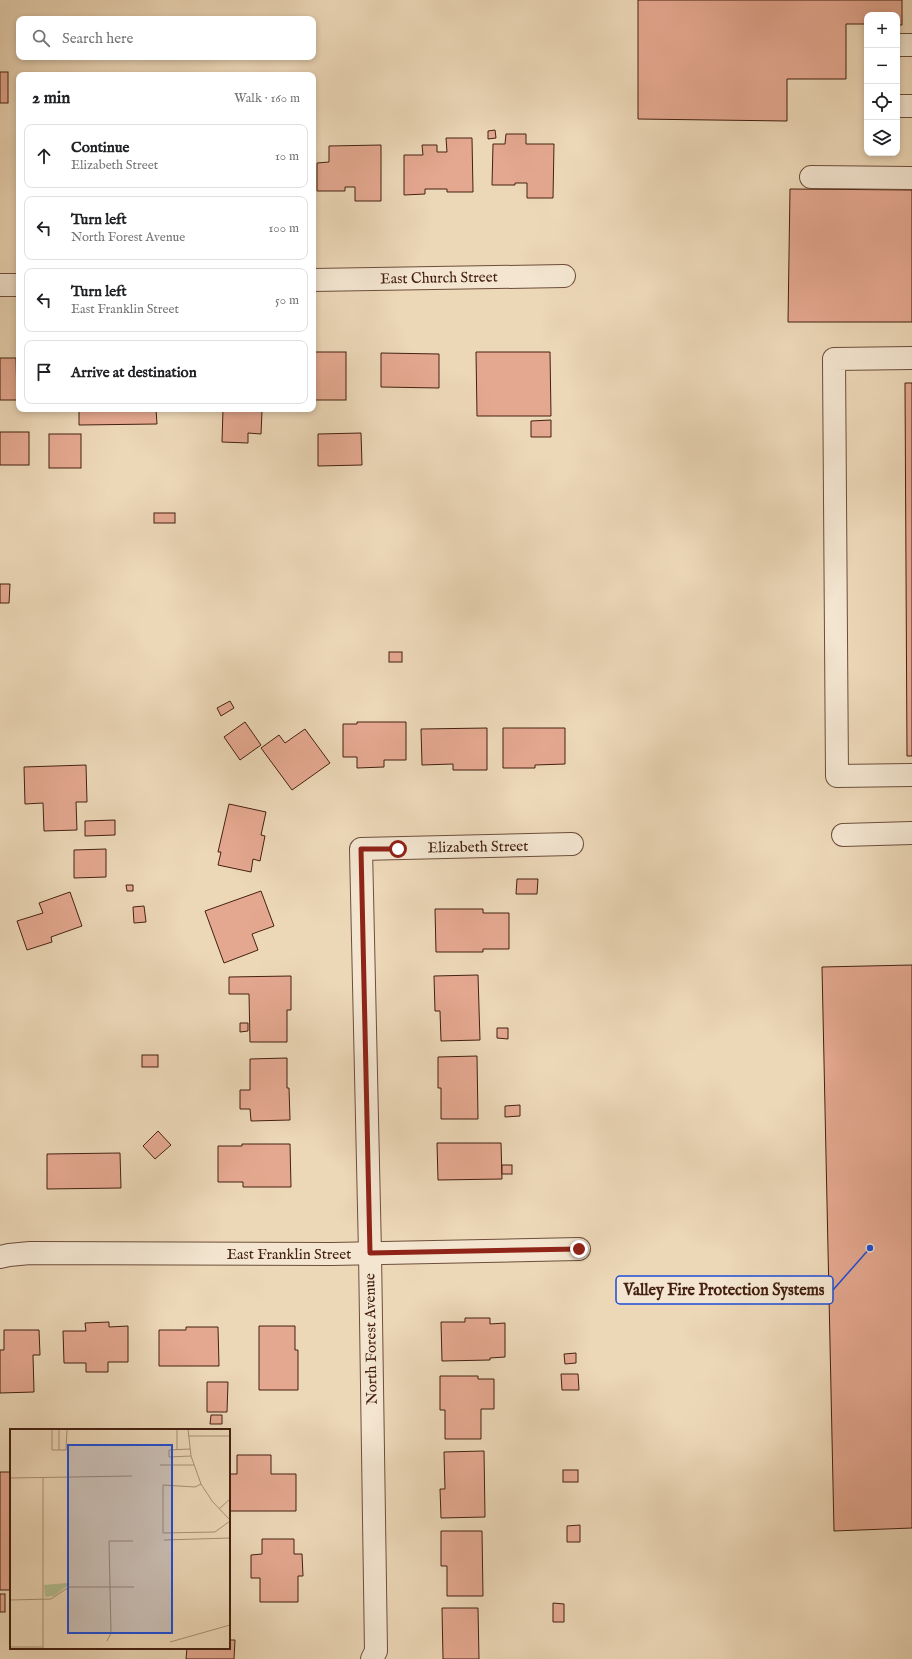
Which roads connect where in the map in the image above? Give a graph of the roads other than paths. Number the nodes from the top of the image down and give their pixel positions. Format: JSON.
{"nodes":[{"id":1,"x":900,"y":45,"type":"edge"},
{"id":2,"x":912,"y":45,"type":"edge"},
{"id":3,"x":900,"y":106,"type":"edge"},
{"id":4,"x":912,"y":106,"type":"edge"},
{"id":5,"x":811,"y":177,"type":"dead end"},
{"id":6,"x":912,"y":178,"type":"edge"},
{"id":7,"x":564,"y":276,"type":"dead end"},
{"id":8,"x":316,"y":280,"type":"edge"},
{"id":9,"x":0,"y":285,"type":"edge"},
{"id":10,"x":16,"y":285,"type":"edge"},
{"id":11,"x":912,"y":358,"type":"edge"},
{"id":12,"x":912,"y":775,"type":"edge"},
{"id":13,"x":912,"y":833,"type":"edge"},
{"id":14,"x":843,"y":835,"type":"dead end"},
{"id":15,"x":572,"y":844,"type":"dead end"},
{"id":16,"x":361,"y":849,"type":"joint"},
{"id":17,"x":579,"y":1249,"type":"dead end"},
{"id":18,"x":370,"y":1253,"type":"junction"},
{"id":19,"x":0,"y":1257,"type":"edge"},
{"id":20,"x":372,"y":1659,"type":"edge"}],
"edges":[{"from":1,"to":2,"type":"street"},
{"from":3,"to":4,"type":"street"},
{"from":5,"to":6,"type":"street"},
{"from":7,"to":8,"type":"street","name":"East Church Street"},
{"from":9,"to":10,"type":"street"},
{"from":11,"to":12,"type":"street"},
{"from":13,"to":14,"type":"street"},
{"from":15,"to":16,"type":"street","name":"Elizabeth Street"},
{"from":16,"to":18,"type":"street","name":"North Forest Avenue"},
{"from":17,"to":18,"type":"street","name":"East Franklin Street"},
{"from":18,"to":19,"type":"street","name":"East Franklin Street"},
{"from":18,"to":20,"type":"street","name":"North Forest Avenue"}]}
